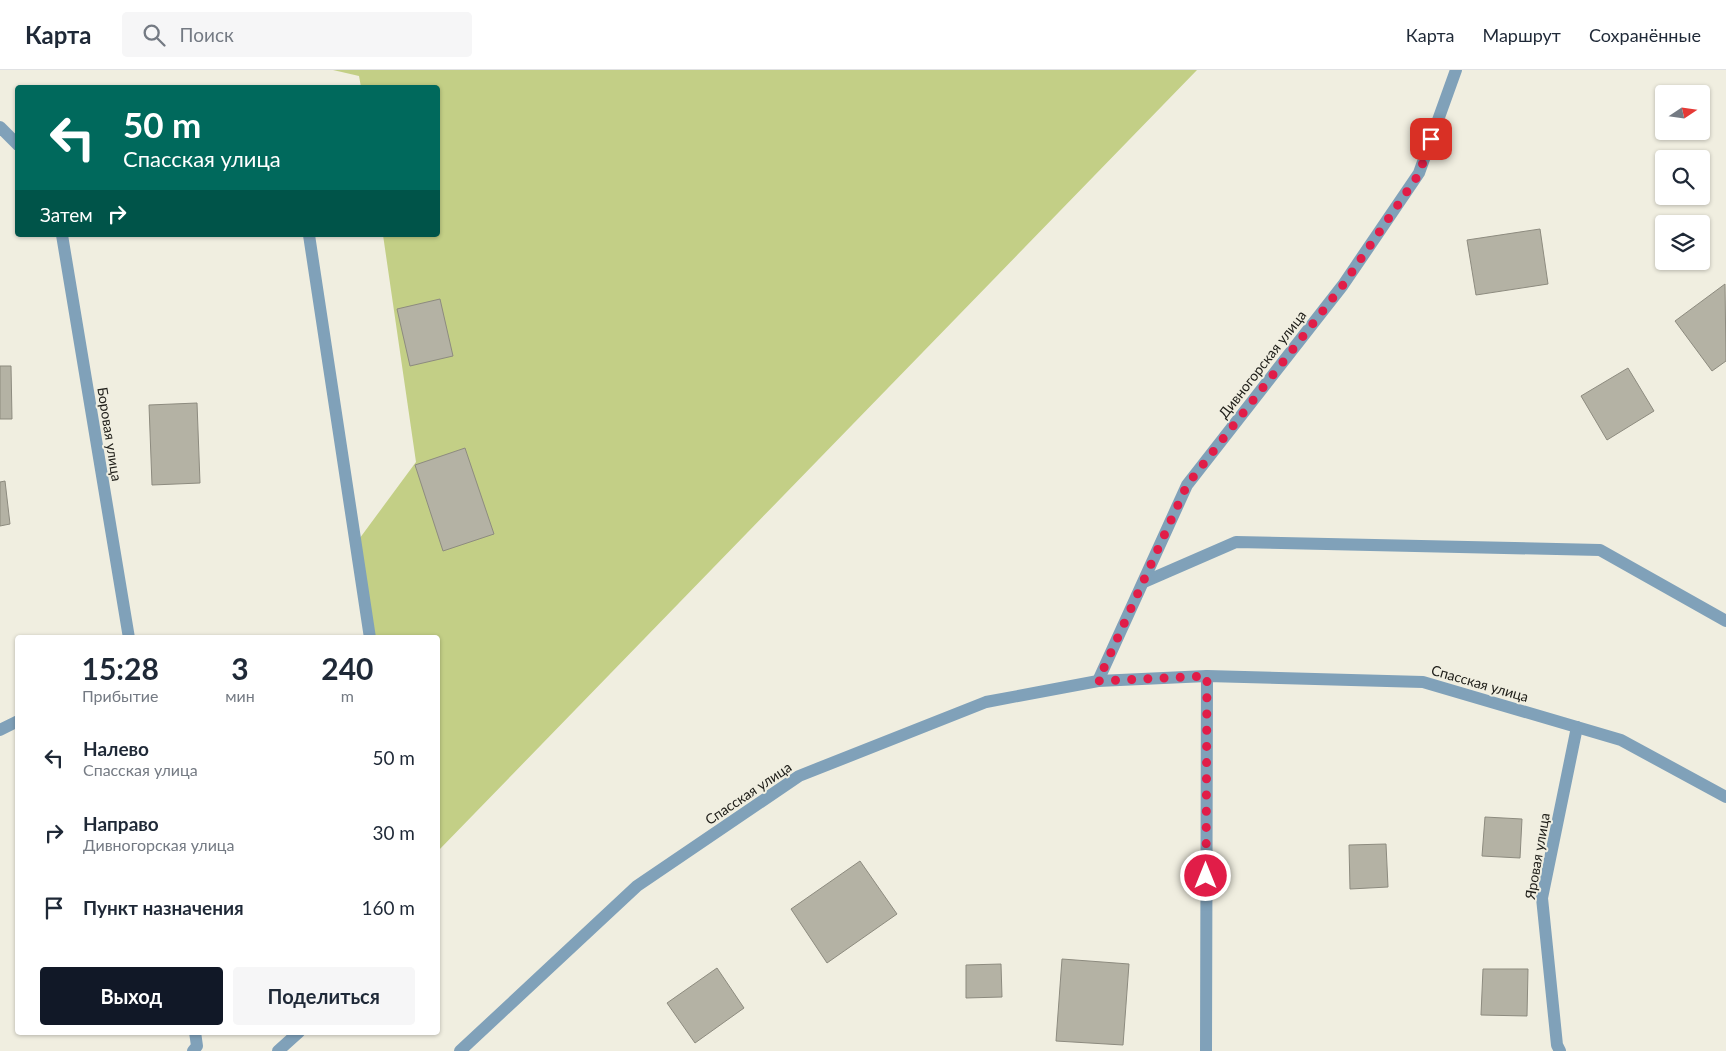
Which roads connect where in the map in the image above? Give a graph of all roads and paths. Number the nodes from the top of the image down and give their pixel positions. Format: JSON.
{"nodes":[{"id":1,"x":1456,"y":70,"type":"edge"},
{"id":2,"x":0,"y":127,"type":"edge"},
{"id":3,"x":15,"y":142,"type":"edge"},
{"id":4,"x":62,"y":237,"type":"edge"},
{"id":5,"x":309,"y":237,"type":"edge"},
{"id":6,"x":1144,"y":582,"type":"junction"},
{"id":7,"x":1726,"y":621,"type":"edge"},
{"id":8,"x":129,"y":635,"type":"edge"},
{"id":9,"x":370,"y":635,"type":"edge"},
{"id":10,"x":1207,"y":676,"type":"junction"},
{"id":11,"x":1098,"y":681,"type":"junction"},
{"id":12,"x":15,"y":722,"type":"edge"},
{"id":13,"x":1577,"y":727,"type":"junction"},
{"id":14,"x":0,"y":730,"type":"edge"},
{"id":15,"x":1726,"y":797,"type":"edge"},
{"id":16,"x":195,"y":1035,"type":"edge"},
{"id":17,"x":296,"y":1035,"type":"edge"},
{"id":18,"x":193,"y":1051,"type":"edge"},
{"id":19,"x":278,"y":1051,"type":"edge"},
{"id":20,"x":460,"y":1051,"type":"edge"},
{"id":21,"x":1206,"y":1051,"type":"edge"},
{"id":22,"x":1560,"y":1051,"type":"edge"}],
"edges":[{"from":1,"to":6,"type":"street","name":"Дивногорская улица"},
{"from":2,"to":3,"type":"street"},
{"from":4,"to":8,"type":"street","name":"Боровая улица"},
{"from":5,"to":9,"type":"street"},
{"from":6,"to":7,"type":"street"},
{"from":6,"to":11,"type":"street","name":"Дивногорская улица"},
{"from":10,"to":11,"type":"street","name":"Спасская улица"},
{"from":10,"to":13,"type":"street","name":"Спасская улица"},
{"from":10,"to":21,"type":"street"},
{"from":11,"to":20,"type":"street","name":"Спасская улица"},
{"from":12,"to":14,"type":"street"},
{"from":13,"to":15,"type":"street","name":"Спасская улица"},
{"from":13,"to":22,"type":"street","name":"Яровая улица"},
{"from":16,"to":18,"type":"street"},
{"from":17,"to":19,"type":"street"}]}
